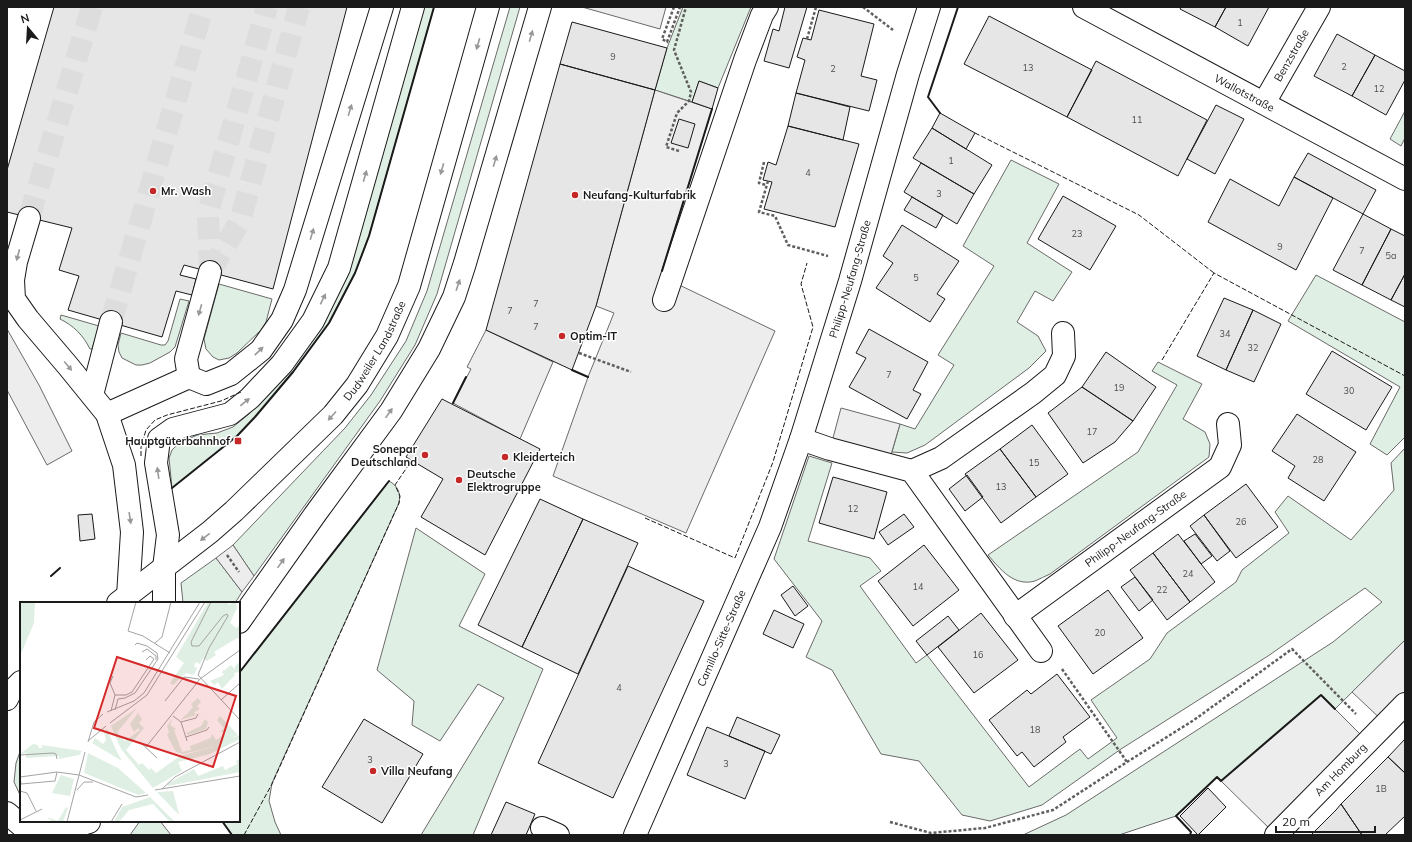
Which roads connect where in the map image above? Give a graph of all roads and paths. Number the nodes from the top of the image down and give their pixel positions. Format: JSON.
{"nodes":[{"id":1,"x":382,"y":7,"type":"edge"},
{"id":2,"x":413,"y":7,"type":"edge"},
{"id":3,"x":488,"y":7,"type":"edge"},
{"id":4,"x":540,"y":7,"type":"edge"},
{"id":5,"x":674,"y":7,"type":"edge"},
{"id":6,"x":680,"y":7,"type":"edge"},
{"id":7,"x":686,"y":7,"type":"edge"},
{"id":8,"x":767,"y":7,"type":"edge"},
{"id":9,"x":816,"y":7,"type":"edge"},
{"id":10,"x":863,"y":7,"type":"edge"},
{"id":11,"x":930,"y":7,"type":"edge"},
{"id":12,"x":1084,"y":7,"type":"edge"},
{"id":13,"x":1319,"y":7,"type":"edge"},
{"id":14,"x":807,"y":39,"type":"dead end"},
{"id":15,"x":918,"y":44,"type":"junction"},
{"id":16,"x":1264,"y":103,"type":"junction"},
{"id":17,"x":679,"y":151,"type":"dead end"},
{"id":18,"x":764,"y":162,"type":"dead end"},
{"id":19,"x":1405,"y":179,"type":"edge"},
{"id":20,"x":29,"y":218,"type":"tunnel mouth"},
{"id":21,"x":855,"y":263,"type":"junction"},
{"id":22,"x":210,"y":272,"type":"dead end"},
{"id":23,"x":664,"y":300,"type":"dead end"},
{"id":24,"x":111,"y":322,"type":"tunnel mouth"},
{"id":25,"x":1063,"y":332,"type":"dead end"},
{"id":26,"x":579,"y":353,"type":"dead end"},
{"id":27,"x":631,"y":372,"type":"dead end"},
{"id":28,"x":189,"y":377,"type":"junction"},
{"id":29,"x":92,"y":395,"type":"junction"},
{"id":30,"x":107,"y":414,"type":"junction"},
{"id":31,"x":1228,"y":424,"type":"dead end"},
{"id":32,"x":801,"y":439,"type":"junction"},
{"id":33,"x":912,"y":472,"type":"junction"},
{"id":34,"x":225,"y":552,"type":"dead end"},
{"id":35,"x":164,"y":568,"type":"junction"},
{"id":36,"x":240,"y":574,"type":"dead end"},
{"id":37,"x":123,"y":599,"type":"edge"},
{"id":38,"x":164,"y":602,"type":"edge"},
{"id":39,"x":1015,"y":616,"type":"junction"},
{"id":40,"x":240,"y":621,"type":"edge"},
{"id":41,"x":1041,"y":651,"type":"joint"},
{"id":42,"x":1405,"y":704,"type":"edge"},
{"id":43,"x":1376,"y":734,"type":"junction"},
{"id":44,"x":1127,"y":762,"type":"junction"},
{"id":45,"x":7,"y":813,"type":"edge"},
{"id":46,"x":890,"y":822,"type":"dead end"},
{"id":47,"x":86,"y":826,"type":"edge"},
{"id":48,"x":636,"y":835,"type":"edge"},
{"id":49,"x":1276,"y":835,"type":"edge"}],
"edges":[{"from":28,"to":1,"type":"street","one_way":true},
{"from":35,"to":2,"type":"street","one_way":true},
{"from":3,"to":35,"type":"street","name":"Dudweiler Landstraße","one_way":true},
{"from":40,"to":4,"type":"street","one_way":true},
{"from":5,"to":6,"type":"path"},
{"from":7,"to":17,"type":"path"},
{"from":8,"to":23,"type":"street"},
{"from":9,"to":14,"type":"path"},
{"from":10,"to":15,"type":"path"},
{"from":11,"to":15,"type":"street","name":"Philipp-Neufang-Straße"},
{"from":12,"to":16,"type":"street","name":"Wallotstraße"},
{"from":13,"to":16,"type":"street","name":"Benzstraße"},
{"from":15,"to":21,"type":"street","name":"Philipp-Neufang-Straße"},
{"from":16,"to":19,"type":"street","name":"Wallotstraße"},
{"from":18,"to":21,"type":"path"},
{"from":20,"to":29,"type":"street","one_way":true},
{"from":21,"to":32,"type":"street","name":"Philipp-Neufang-Straße"},
{"from":22,"to":28,"type":"street","one_way":true},
{"from":24,"to":29,"type":"street"},
{"from":25,"to":33,"type":"street"},
{"from":26,"to":27,"type":"path"},
{"from":28,"to":30,"type":"street"},
{"from":29,"to":30,"type":"street"},
{"from":30,"to":37,"type":"street","one_way":true},
{"from":31,"to":39,"type":"street","name":"Philipp-Neufang-Straße"},
{"from":32,"to":33,"type":"street"},
{"from":32,"to":48,"type":"street","name":"Camillo-Sitte-Straße"},
{"from":33,"to":39,"type":"street"},
{"from":34,"to":36,"type":"path"},
{"from":35,"to":37,"type":"street","name":"Dudweiler Landstraße"},
{"from":35,"to":38,"type":"street"},
{"from":39,"to":41,"type":"street"},
{"from":41,"to":44,"type":"path"},
{"from":42,"to":43,"type":"street","name":"Am Homburg"},
{"from":43,"to":44,"type":"path"},
{"from":43,"to":49,"type":"street","name":"Am Homburg"},
{"from":44,"to":46,"type":"path"},
{"from":45,"to":47,"type":"street"}]}
